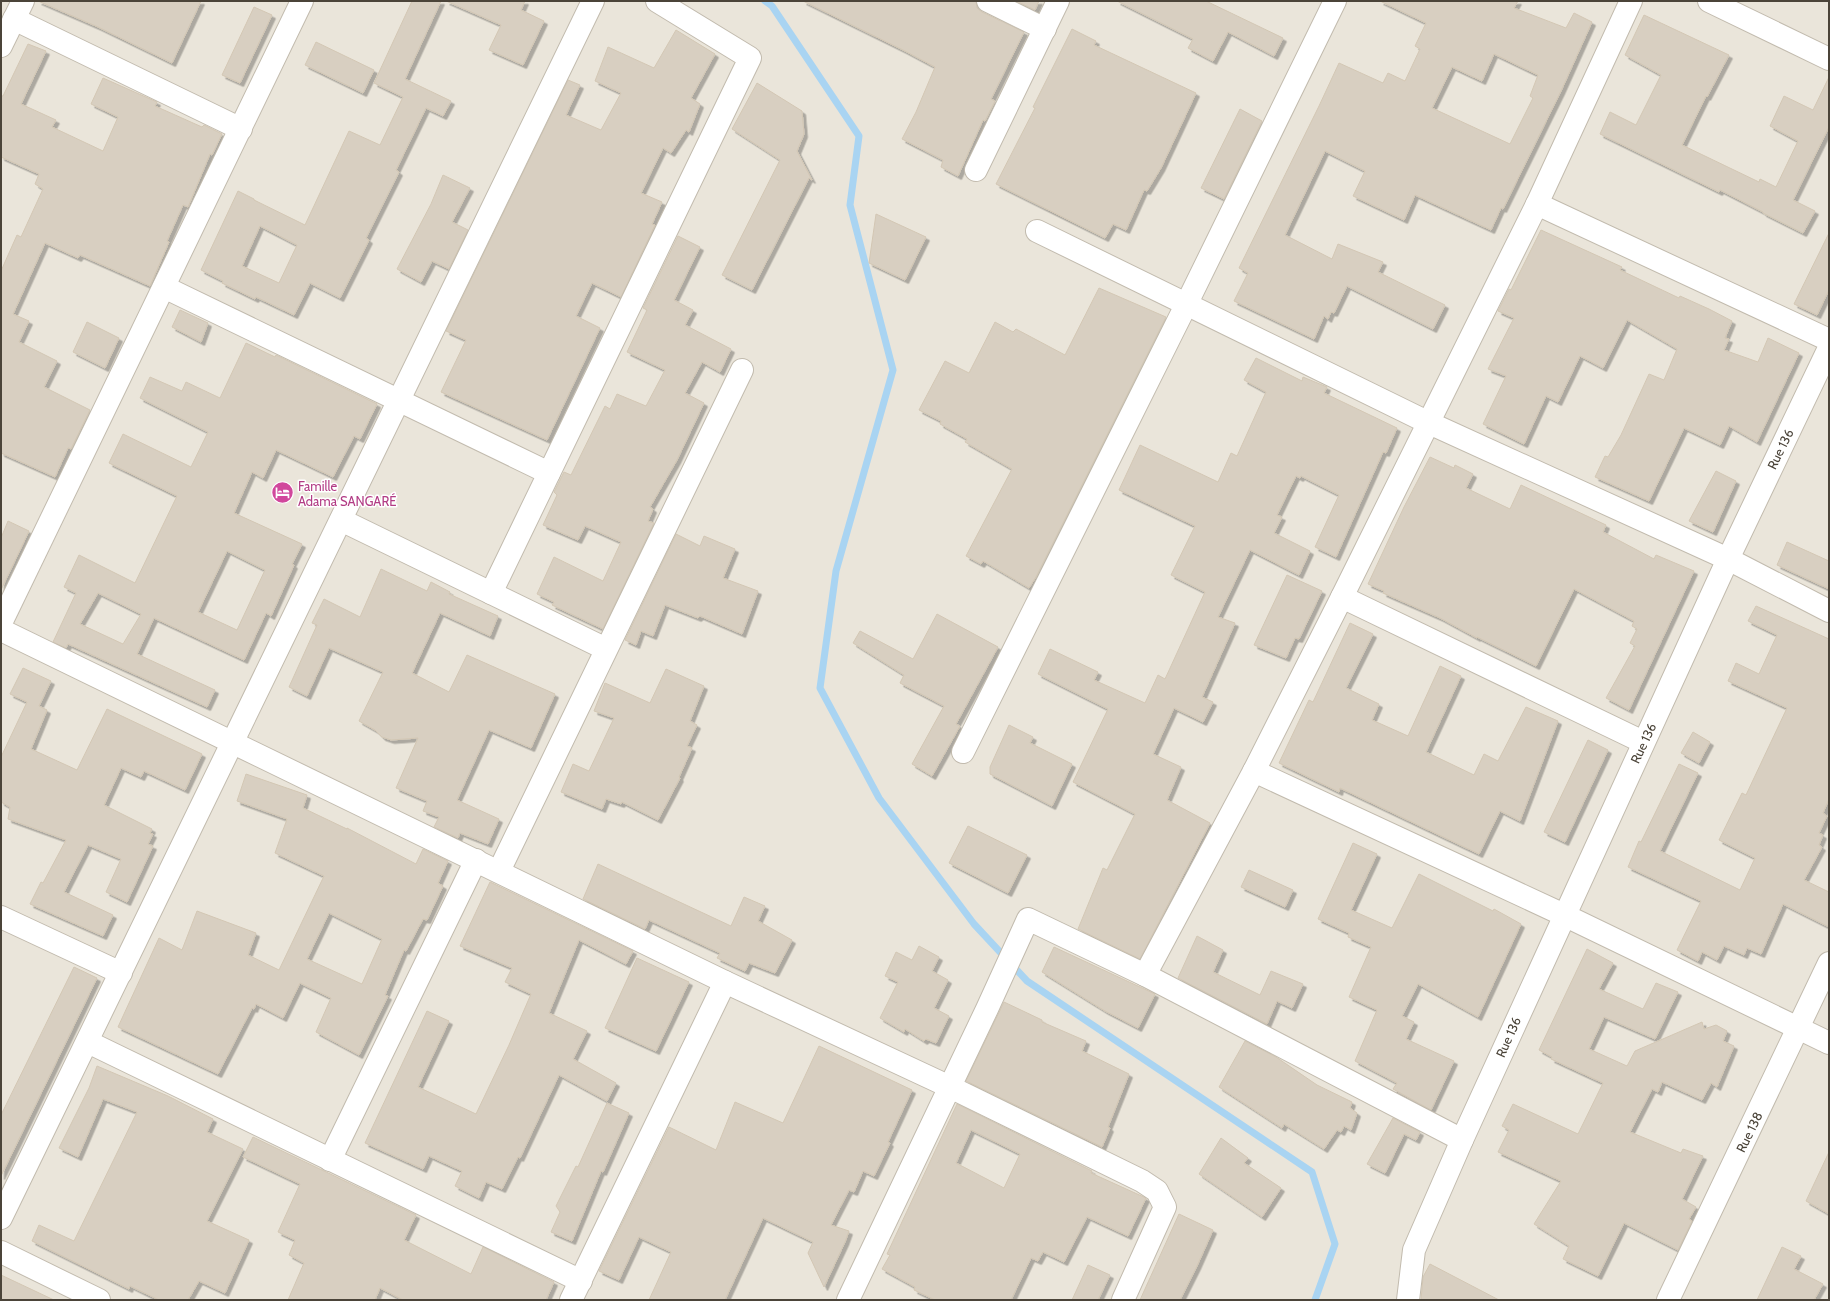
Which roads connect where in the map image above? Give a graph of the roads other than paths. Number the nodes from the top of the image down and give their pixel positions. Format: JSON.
{"nodes":[{"id":1,"x":302,"y":1,"type":"edge"},
{"id":2,"x":593,"y":1,"type":"edge"},
{"id":3,"x":657,"y":1,"type":"edge"},
{"id":4,"x":988,"y":1,"type":"edge"},
{"id":5,"x":1058,"y":1,"type":"edge"},
{"id":6,"x":1335,"y":1,"type":"edge"},
{"id":7,"x":1631,"y":1,"type":"edge"},
{"id":8,"x":1709,"y":1,"type":"edge"},
{"id":9,"x":19,"y":10,"type":"edge"},
{"id":10,"x":1045,"y":29,"type":"junction"},
{"id":11,"x":1,"y":46,"type":"edge"},
{"id":12,"x":1829,"y":59,"type":"edge"},
{"id":13,"x":241,"y":129,"type":"junction"},
{"id":14,"x":976,"y":170,"type":"dead end"},
{"id":15,"x":1537,"y":204,"type":"junction"},
{"id":16,"x":1037,"y":231,"type":"dead end"},
{"id":17,"x":164,"y":287,"type":"junction"},
{"id":18,"x":1186,"y":305,"type":"junction"},
{"id":19,"x":1829,"y":340,"type":"edge"},
{"id":20,"x":1829,"y":348,"type":"edge"},
{"id":21,"x":742,"y":370,"type":"dead end"},
{"id":22,"x":399,"y":401,"type":"junction"},
{"id":23,"x":1428,"y":422,"type":"junction"},
{"id":24,"x":549,"y":474,"type":"junction"},
{"id":25,"x":341,"y":520,"type":"junction"},
{"id":26,"x":1728,"y":560,"type":"junction"},
{"id":27,"x":491,"y":593,"type":"junction"},
{"id":28,"x":1342,"y":597,"type":"junction"},
{"id":29,"x":1829,"y":611,"type":"edge"},
{"id":30,"x":1,"y":623,"type":"edge"},
{"id":31,"x":1,"y":630,"type":"edge"},
{"id":32,"x":606,"y":649,"type":"junction"},
{"id":33,"x":1643,"y":742,"type":"junction"},
{"id":34,"x":233,"y":743,"type":"junction"},
{"id":35,"x":963,"y":752,"type":"dead end"},
{"id":36,"x":1254,"y":771,"type":"junction"},
{"id":37,"x":476,"y":860,"type":"junction"},
{"id":38,"x":499,"y":872,"type":"junction"},
{"id":39,"x":1564,"y":915,"type":"junction"},
{"id":40,"x":1,"y":917,"type":"edge"},
{"id":41,"x":1829,"y":963,"type":"edge"},
{"id":42,"x":121,"y":973,"type":"junction"},
{"id":43,"x":1145,"y":975,"type":"junction"},
{"id":44,"x":725,"y":982,"type":"junction"},
{"id":45,"x":1799,"y":1028,"type":"junction"},
{"id":46,"x":88,"y":1042,"type":"junction"},
{"id":47,"x":1829,"y":1043,"type":"edge"},
{"id":48,"x":950,"y":1087,"type":"junction"},
{"id":49,"x":1462,"y":1140,"type":"junction"},
{"id":50,"x":330,"y":1160,"type":"junction"},
{"id":51,"x":1,"y":1218,"type":"edge"},
{"id":52,"x":1,"y":1252,"type":"edge"},
{"id":53,"x":576,"y":1291,"type":"edge"},
{"id":54,"x":99,"y":1300,"type":"edge"},
{"id":55,"x":848,"y":1300,"type":"edge"},
{"id":56,"x":1123,"y":1300,"type":"edge"},
{"id":57,"x":1408,"y":1300,"type":"edge"},
{"id":58,"x":1668,"y":1300,"type":"edge"}],
"edges":[{"from":1,"to":13,"type":"street"},
{"from":2,"to":22,"type":"street"},
{"from":3,"to":24,"type":"street"},
{"from":4,"to":10,"type":"street"},
{"from":5,"to":10,"type":"street"},
{"from":6,"to":18,"type":"street"},
{"from":7,"to":15,"type":"street"},
{"from":8,"to":12,"type":"street"},
{"from":9,"to":11,"type":"street"},
{"from":9,"to":13,"type":"street"},
{"from":10,"to":14,"type":"street"},
{"from":13,"to":17,"type":"street"},
{"from":15,"to":19,"type":"street"},
{"from":15,"to":23,"type":"street"},
{"from":16,"to":18,"type":"street"},
{"from":17,"to":22,"type":"street"},
{"from":17,"to":30,"type":"street"},
{"from":18,"to":23,"type":"street"},
{"from":18,"to":35,"type":"street"},
{"from":20,"to":26,"type":"street","name":"Rue 136"},
{"from":21,"to":32,"type":"street"},
{"from":22,"to":24,"type":"street"},
{"from":22,"to":25,"type":"street"},
{"from":23,"to":26,"type":"street"},
{"from":23,"to":28,"type":"street"},
{"from":24,"to":27,"type":"street"},
{"from":25,"to":27,"type":"street"},
{"from":25,"to":34,"type":"street"},
{"from":26,"to":29,"type":"street"},
{"from":26,"to":33,"type":"street","name":"Rue 136"},
{"from":27,"to":32,"type":"street"},
{"from":28,"to":33,"type":"street"},
{"from":28,"to":36,"type":"street"},
{"from":31,"to":34,"type":"street"},
{"from":32,"to":38,"type":"street"},
{"from":33,"to":39,"type":"street","name":"Rue 136"},
{"from":34,"to":37,"type":"street"},
{"from":34,"to":42,"type":"street"},
{"from":36,"to":39,"type":"street"},
{"from":36,"to":43,"type":"street"},
{"from":37,"to":38,"type":"street"},
{"from":37,"to":50,"type":"street"},
{"from":38,"to":44,"type":"street"},
{"from":39,"to":45,"type":"street"},
{"from":39,"to":49,"type":"street","name":"Rue 136"},
{"from":40,"to":42,"type":"street"},
{"from":41,"to":45,"type":"street","name":"Rue 138"},
{"from":42,"to":46,"type":"street"},
{"from":43,"to":48,"type":"street"},
{"from":43,"to":49,"type":"street"},
{"from":44,"to":48,"type":"street"},
{"from":44,"to":53,"type":"street"},
{"from":45,"to":47,"type":"street"},
{"from":45,"to":58,"type":"street","name":"Rue 138"},
{"from":46,"to":50,"type":"street"},
{"from":46,"to":51,"type":"street"},
{"from":48,"to":55,"type":"street"},
{"from":48,"to":56,"type":"street"},
{"from":49,"to":57,"type":"street","name":"Rue 136"},
{"from":50,"to":53,"type":"street"},
{"from":52,"to":54,"type":"street"}]}
